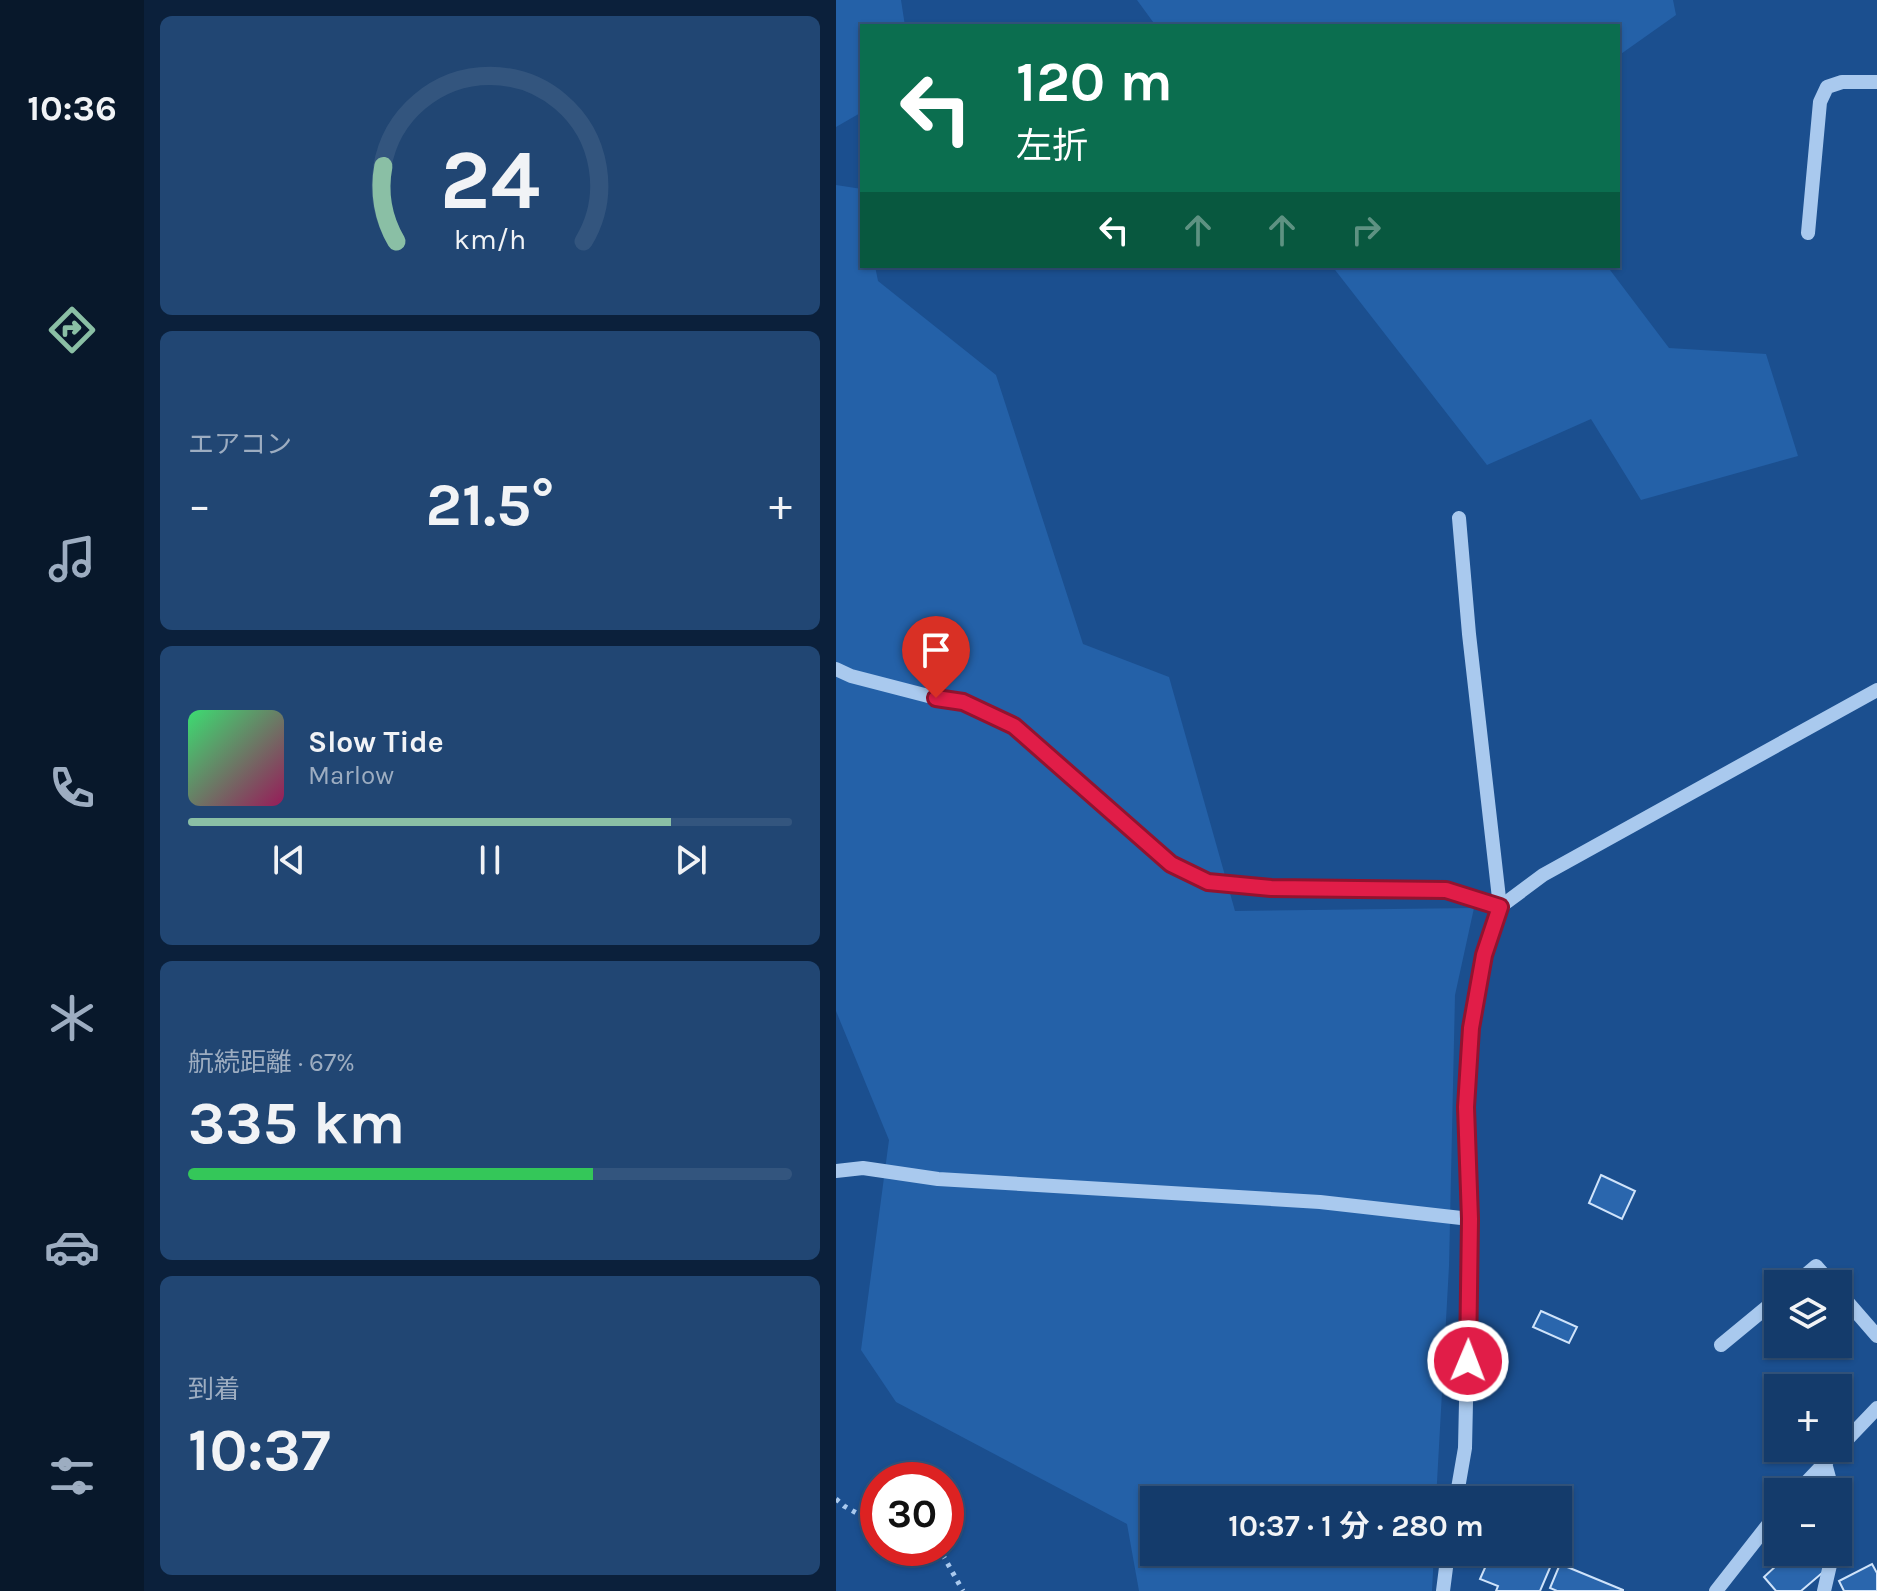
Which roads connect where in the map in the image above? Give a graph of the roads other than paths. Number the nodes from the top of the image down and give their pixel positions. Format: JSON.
{"nodes":[{"id":1,"x":1877,"y":82,"type":"edge"},
{"id":2,"x":1808,"y":233,"type":"dead end"},
{"id":3,"x":1459,"y":518,"type":"dead end"},
{"id":4,"x":836,"y":669,"type":"edge"},
{"id":5,"x":1877,"y":690,"type":"edge"},
{"id":6,"x":1500,"y":907,"type":"junction"},
{"id":7,"x":836,"y":1171,"type":"edge"},
{"id":8,"x":1470,"y":1219,"type":"junction"},
{"id":9,"x":1852,"y":1307,"type":"edge"},
{"id":10,"x":1764,"y":1310,"type":"edge"},
{"id":11,"x":1877,"y":1336,"type":"edge"},
{"id":12,"x":1721,"y":1345,"type":"dead end"},
{"id":13,"x":1877,"y":1408,"type":"edge"},
{"id":14,"x":1825,"y":1463,"type":"junction"},
{"id":15,"x":1811,"y":1478,"type":"edge"},
{"id":16,"x":1829,"y":1478,"type":"edge"},
{"id":17,"x":1458,"y":1486,"type":"edge"},
{"id":18,"x":1764,"y":1531,"type":"edge"},
{"id":19,"x":1446,"y":1566,"type":"edge"},
{"id":20,"x":1830,"y":1566,"type":"edge"},
{"id":21,"x":1720,"y":1589,"type":"edge"},
{"id":22,"x":1443,"y":1591,"type":"edge"},
{"id":23,"x":1824,"y":1591,"type":"edge"}],
"edges":[{"from":1,"to":2,"type":"street"},
{"from":3,"to":6,"type":"street"},
{"from":4,"to":6,"type":"street"},
{"from":5,"to":6,"type":"street"},
{"from":6,"to":8,"type":"street"},
{"from":7,"to":8,"type":"street"},
{"from":8,"to":17,"type":"street"},
{"from":9,"to":11,"type":"street"},
{"from":10,"to":12,"type":"street"},
{"from":13,"to":14,"type":"street"},
{"from":14,"to":15,"type":"street"},
{"from":14,"to":16,"type":"street"},
{"from":18,"to":21,"type":"street"},
{"from":19,"to":22,"type":"street"},
{"from":20,"to":23,"type":"street"}]}
